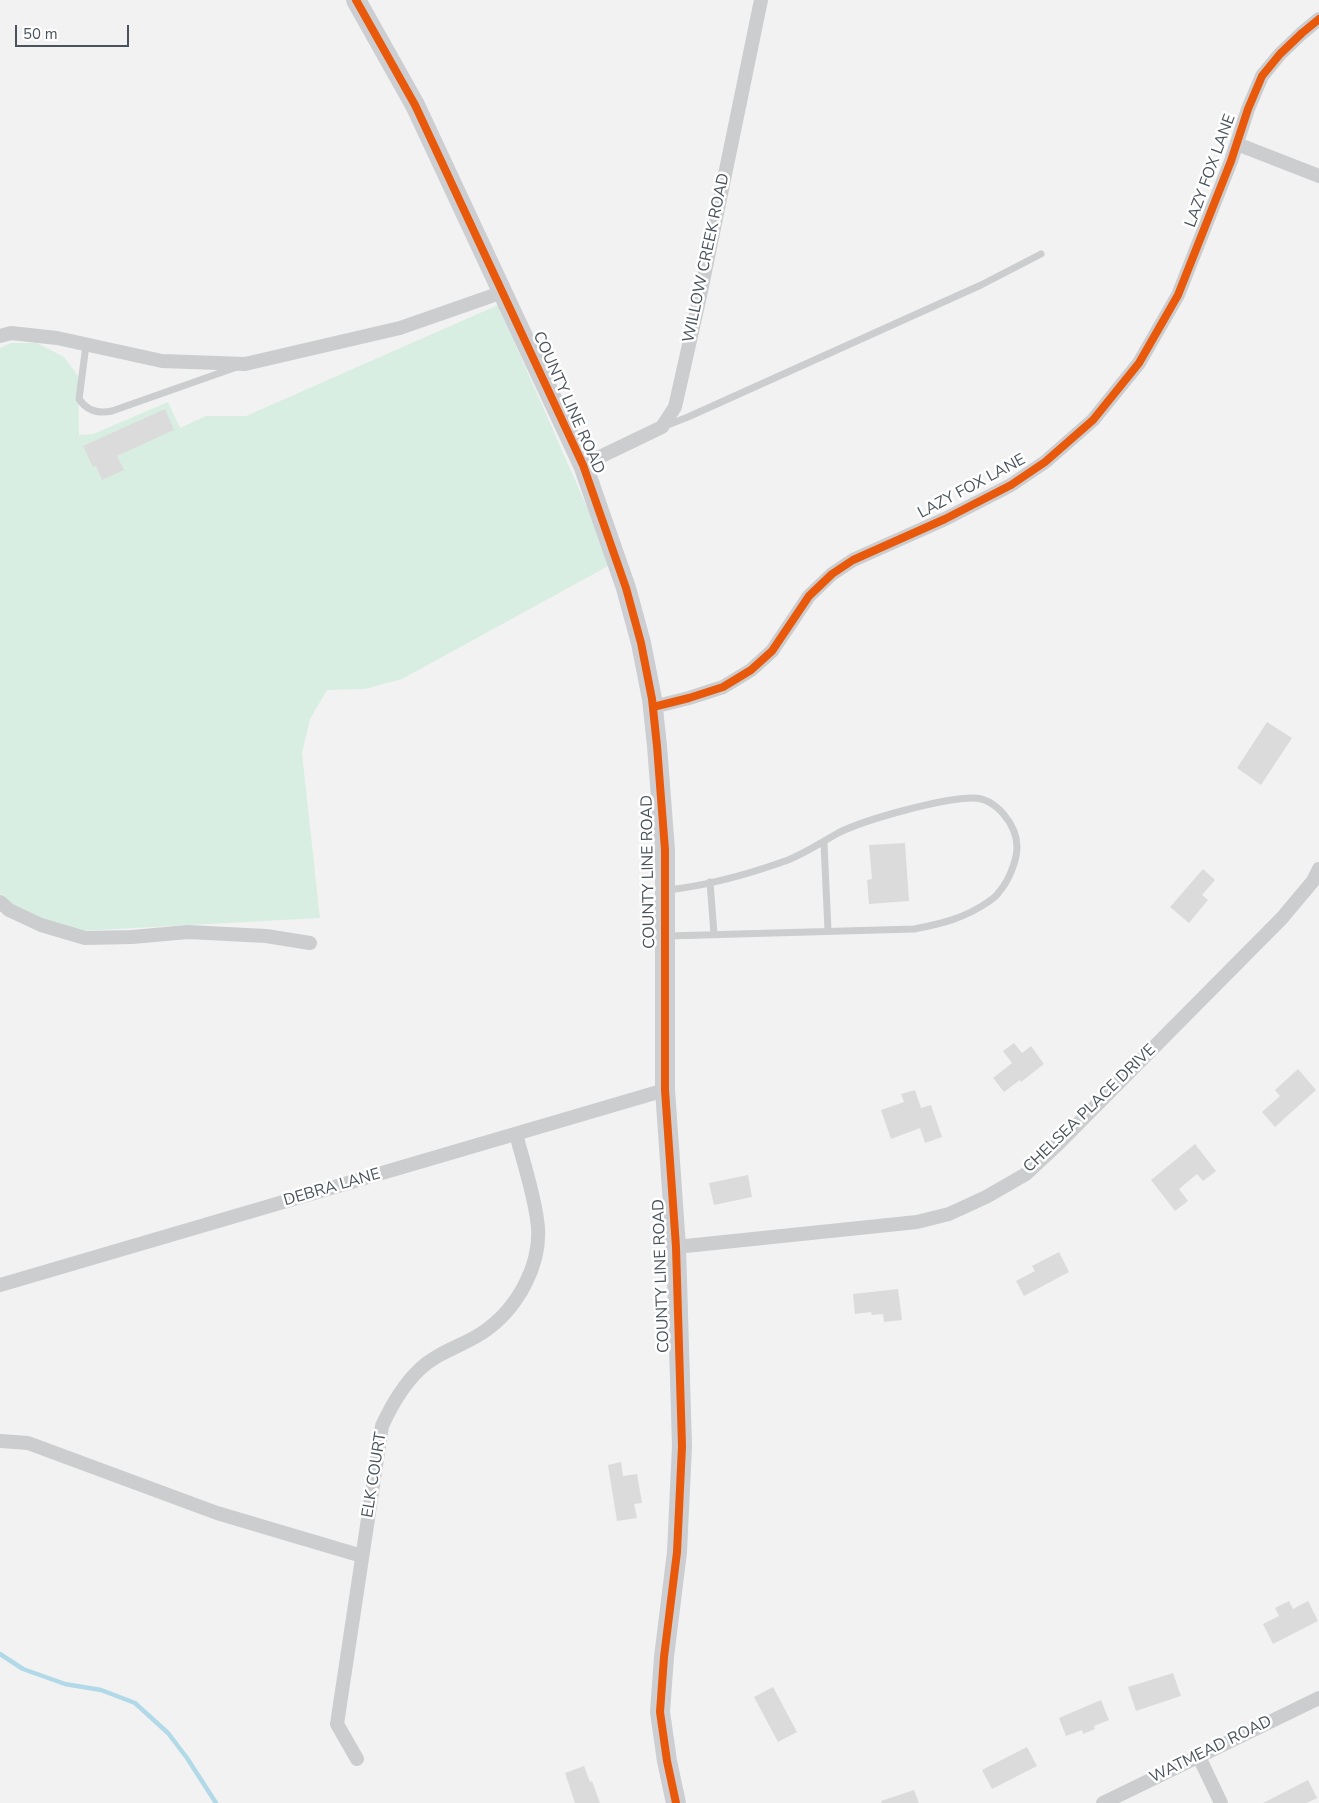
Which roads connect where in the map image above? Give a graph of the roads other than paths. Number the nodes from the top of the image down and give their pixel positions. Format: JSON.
{"nodes":[{"id":1,"x":356,"y":0,"type":"edge"},
{"id":2,"x":762,"y":0,"type":"edge"},
{"id":3,"x":1319,"y":19,"type":"edge"},
{"id":4,"x":1237,"y":144,"type":"junction"},
{"id":5,"x":1319,"y":176,"type":"edge"},
{"id":6,"x":1042,"y":254,"type":"dead end"},
{"id":7,"x":503,"y":292,"type":"junction"},
{"id":8,"x":0,"y":336,"type":"edge"},
{"id":9,"x":86,"y":345,"type":"junction"},
{"id":10,"x":245,"y":364,"type":"junction"},
{"id":11,"x":662,"y":426,"type":"junction"},
{"id":12,"x":583,"y":465,"type":"junction"},
{"id":13,"x":652,"y":707,"type":"junction"},
{"id":14,"x":824,"y":843,"type":"junction"},
{"id":15,"x":1319,"y":869,"type":"edge"},
{"id":16,"x":710,"y":882,"type":"junction"},
{"id":17,"x":665,"y":891,"type":"junction"},
{"id":18,"x":0,"y":902,"type":"edge"},
{"id":19,"x":828,"y":931,"type":"junction"},
{"id":20,"x":714,"y":934,"type":"junction"},
{"id":21,"x":665,"y":936,"type":"junction"},
{"id":22,"x":310,"y":943,"type":"dead end"},
{"id":23,"x":665,"y":1090,"type":"junction"},
{"id":24,"x":516,"y":1134,"type":"junction"},
{"id":25,"x":676,"y":1247,"type":"junction"},
{"id":26,"x":0,"y":1285,"type":"edge"},
{"id":27,"x":0,"y":1441,"type":"edge"},
{"id":28,"x":362,"y":1556,"type":"junction"},
{"id":29,"x":1319,"y":1698,"type":"edge"},
{"id":30,"x":1199,"y":1756,"type":"junction"},
{"id":31,"x":357,"y":1759,"type":"dead end"},
{"id":32,"x":676,"y":1803,"type":"edge"},
{"id":33,"x":1103,"y":1803,"type":"edge"},
{"id":34,"x":1221,"y":1803,"type":"edge"}],
"edges":[{"from":1,"to":7,"type":"street","name":"COUNTY LINE ROAD"},
{"from":2,"to":11,"type":"street","name":"WILLOW CREEK ROAD"},
{"from":3,"to":4,"type":"street","name":"LAZY FOX LANE"},
{"from":4,"to":5,"type":"street"},
{"from":4,"to":13,"type":"street","name":"LAZY FOX LANE"},
{"from":6,"to":11,"type":"lane"},
{"from":7,"to":10,"type":"street"},
{"from":7,"to":12,"type":"street","name":"COUNTY LINE ROAD"},
{"from":8,"to":9,"type":"street"},
{"from":9,"to":10,"type":"street"},
{"from":9,"to":10,"type":"lane"},
{"from":11,"to":12,"type":"street"},
{"from":12,"to":13,"type":"street","name":"COUNTY LINE ROAD"},
{"from":13,"to":17,"type":"street","name":"COUNTY LINE ROAD"},
{"from":14,"to":16,"type":"lane"},
{"from":14,"to":19,"type":"lane"},
{"from":14,"to":19,"type":"lane"},
{"from":15,"to":25,"type":"street","name":"CHELSEA PLACE DRIVE"},
{"from":16,"to":17,"type":"lane"},
{"from":16,"to":20,"type":"lane"},
{"from":17,"to":21,"type":"street","name":"COUNTY LINE ROAD"},
{"from":18,"to":22,"type":"street"},
{"from":19,"to":20,"type":"lane"},
{"from":20,"to":21,"type":"lane"},
{"from":21,"to":23,"type":"street","name":"COUNTY LINE ROAD"},
{"from":23,"to":24,"type":"street","name":"DEBRA LANE"},
{"from":23,"to":25,"type":"street","name":"COUNTY LINE ROAD"},
{"from":24,"to":26,"type":"street","name":"DEBRA LANE"},
{"from":24,"to":28,"type":"street","name":"ELK COURT"},
{"from":25,"to":32,"type":"street","name":"COUNTY LINE ROAD"},
{"from":27,"to":28,"type":"street"},
{"from":28,"to":31,"type":"street","name":"ELK COURT"},
{"from":29,"to":30,"type":"street","name":"WATMEAD ROAD"},
{"from":30,"to":33,"type":"street","name":"WATMEAD ROAD"},
{"from":30,"to":34,"type":"street"}]}
